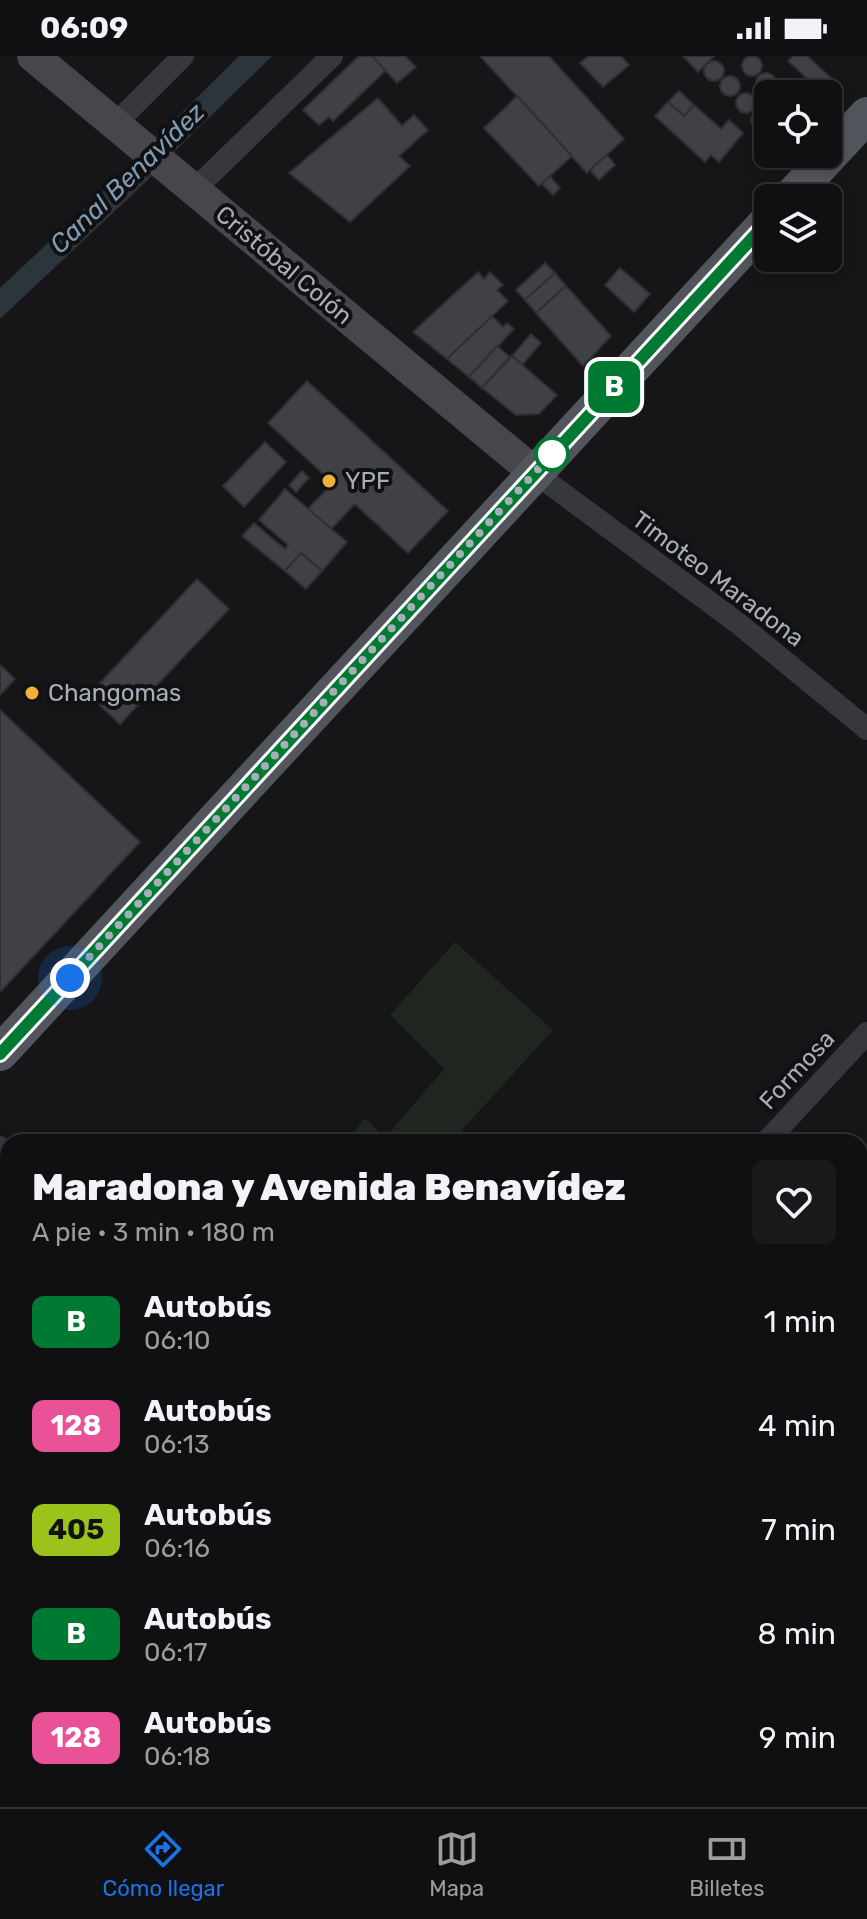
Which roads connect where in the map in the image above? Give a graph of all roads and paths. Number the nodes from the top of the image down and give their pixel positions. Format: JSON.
{"nodes":[{"id":1,"x":33,"y":56,"type":"edge"},
{"id":2,"x":183,"y":56,"type":"edge"},
{"id":3,"x":332,"y":56,"type":"edge"},
{"id":4,"x":867,"y":115,"type":"edge"},
{"id":5,"x":115,"y":124,"type":"junction"},
{"id":6,"x":803,"y":184,"type":"edge"},
{"id":7,"x":194,"y":190,"type":"junction"},
{"id":8,"x":754,"y":236,"type":"edge"},
{"id":9,"x":535,"y":473,"type":"junction"},
{"id":10,"x":867,"y":729,"type":"edge"},
{"id":11,"x":867,"y":1033,"type":"edge"},
{"id":12,"x":0,"y":1053,"type":"edge"},
{"id":13,"x":783,"y":1134,"type":"edge"}],
"edges":[{"from":1,"to":5,"type":"street","name":"Cristóbal Colón"},
{"from":2,"to":5,"type":"street"},
{"from":3,"to":7,"type":"street"},
{"from":4,"to":6,"type":"main road"},
{"from":5,"to":7,"type":"street","name":"Cristóbal Colón"},
{"from":7,"to":9,"type":"street","name":"Cristóbal Colón"},
{"from":8,"to":9,"type":"main road"},
{"from":9,"to":10,"type":"street","name":"Timoteo Maradona"},
{"from":9,"to":12,"type":"main road"},
{"from":11,"to":13,"type":"street","name":"Formosa"}]}
